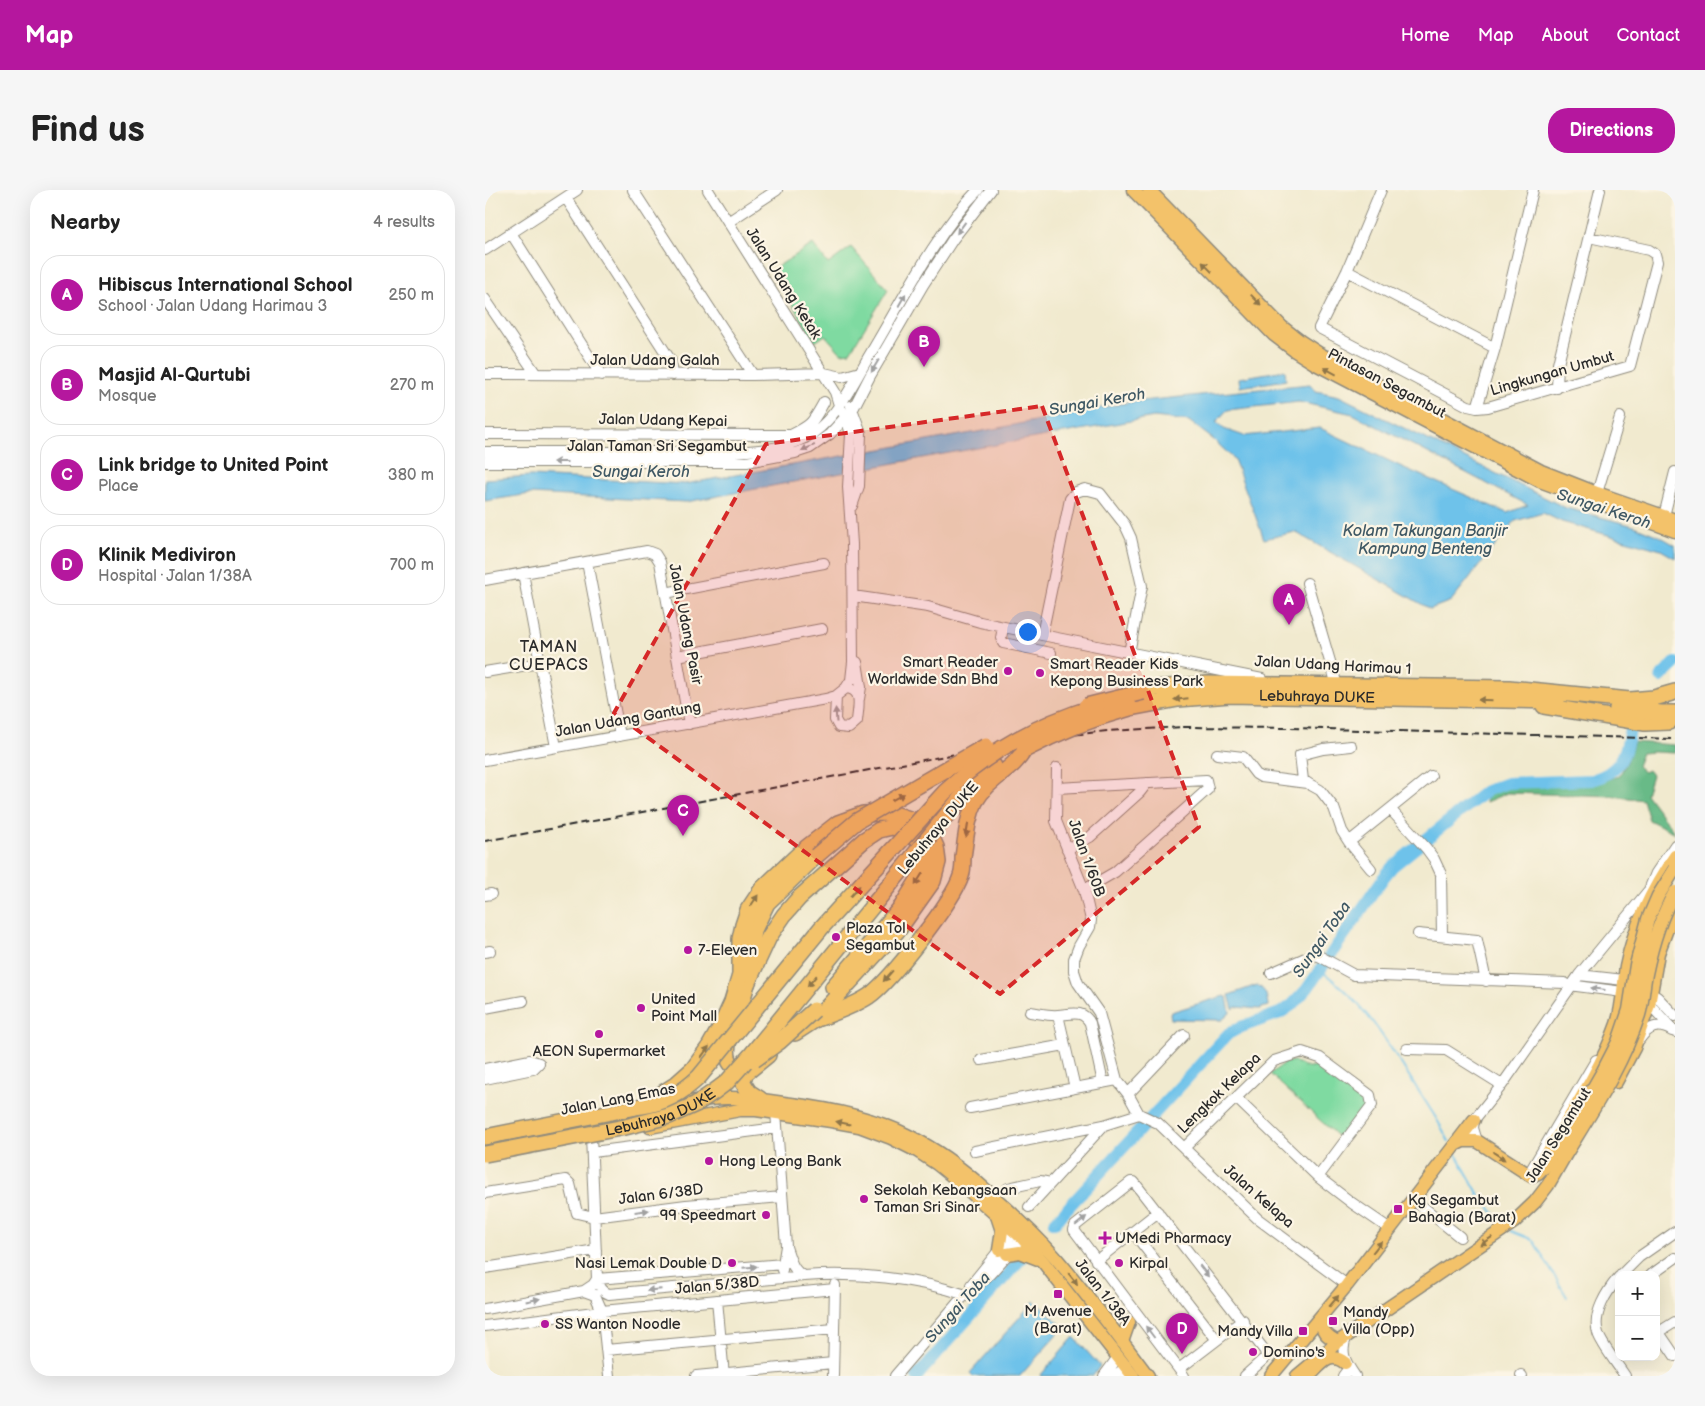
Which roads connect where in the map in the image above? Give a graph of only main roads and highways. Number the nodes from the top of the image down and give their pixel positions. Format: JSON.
{"nodes":[{"id":1,"x":1133,"y":190,"type":"edge"},
{"id":2,"x":1149,"y":190,"type":"edge"},
{"id":3,"x":1670,"y":518,"type":"edge"},
{"id":4,"x":1675,"y":532,"type":"edge"},
{"id":5,"x":1143,"y":692,"type":"junction"},
{"id":6,"x":1675,"y":692,"type":"edge"},
{"id":7,"x":1533,"y":701,"type":"junction"},
{"id":8,"x":1675,"y":701,"type":"edge"},
{"id":9,"x":1631,"y":705,"type":"junction"},
{"id":10,"x":1675,"y":714,"type":"edge"},
{"id":11,"x":1675,"y":721,"type":"edge"},
{"id":12,"x":1024,"y":750,"type":"junction"},
{"id":13,"x":1675,"y":856,"type":"edge"},
{"id":14,"x":1675,"y":869,"type":"edge"},
{"id":15,"x":1675,"y":892,"type":"edge"},
{"id":16,"x":1675,"y":908,"type":"edge"},
{"id":17,"x":1654,"y":978,"type":"junction"},
{"id":18,"x":1624,"y":980,"type":"junction"},
{"id":19,"x":747,"y":984,"type":"junction"},
{"id":20,"x":815,"y":1015,"type":"junction"},
{"id":21,"x":730,"y":1037,"type":"junction"},
{"id":22,"x":1632,"y":1052,"type":"junction"},
{"id":23,"x":1601,"y":1056,"type":"junction"},
{"id":24,"x":754,"y":1066,"type":"junction"},
{"id":25,"x":727,"y":1082,"type":"junction"},
{"id":26,"x":759,"y":1099,"type":"junction"},
{"id":27,"x":642,"y":1106,"type":"junction"},
{"id":28,"x":658,"y":1109,"type":"junction"},
{"id":29,"x":1474,"y":1120,"type":"road end"},
{"id":30,"x":485,"y":1137,"type":"edge"},
{"id":31,"x":485,"y":1141,"type":"edge"},
{"id":32,"x":1455,"y":1145,"type":"junction"},
{"id":33,"x":485,"y":1155,"type":"edge"},
{"id":34,"x":1560,"y":1155,"type":"junction"},
{"id":35,"x":1544,"y":1168,"type":"junction"},
{"id":36,"x":1529,"y":1176,"type":"junction"},
{"id":37,"x":1548,"y":1185,"type":"junction"},
{"id":38,"x":1535,"y":1202,"type":"junction"},
{"id":39,"x":996,"y":1214,"type":"junction"},
{"id":40,"x":1022,"y":1230,"type":"junction"},
{"id":41,"x":1044,"y":1263,"type":"junction"},
{"id":42,"x":1079,"y":1308,"type":"junction"},
{"id":43,"x":1321,"y":1317,"type":"junction"},
{"id":44,"x":1114,"y":1334,"type":"junction"},
{"id":45,"x":1342,"y":1339,"type":"junction"},
{"id":46,"x":1348,"y":1371,"type":"edge"},
{"id":47,"x":1275,"y":1373,"type":"edge"},
{"id":48,"x":1132,"y":1375,"type":"edge"},
{"id":49,"x":1148,"y":1376,"type":"edge"},
{"id":50,"x":1297,"y":1376,"type":"edge"},
{"id":51,"x":1309,"y":1376,"type":"edge"}],
"edges":[{"from":4,"to":1,"type":"main road","name":"Pintasan Segambut","one_way":true},
{"from":2,"to":3,"type":"main road","name":"Pintasan Segambut","one_way":true},
{"from":5,"to":9,"type":"highway","name":"Lebuhraya DUKE"},
{"from":19,"to":5,"type":"highway","one_way":true,"bridge":true},
{"from":27,"to":5,"type":"highway","name":"Lebuhraya DUKE","one_way":true,"bridge":true},
{"from":6,"to":9,"type":"highway"},
{"from":7,"to":9,"type":"highway","name":"Lebuhraya DUKE"},
{"from":7,"to":11,"type":"highway"},
{"from":7,"to":12,"type":"highway","name":"Lebuhraya DUKE","one_way":true,"bridge":true},
{"from":8,"to":9,"type":"highway"},
{"from":9,"to":10,"type":"highway"},
{"from":12,"to":20,"type":"highway","one_way":true},
{"from":12,"to":25,"type":"highway","name":"Lebuhraya DUKE","one_way":true,"bridge":true},
{"from":13,"to":18,"type":"main road"},
{"from":14,"to":34,"type":"main road","name":"Jalan Segambut","bridge":true},
{"from":15,"to":34,"type":"main road","name":"Jalan Segambut","bridge":true},
{"from":16,"to":17,"type":"main road"},
{"from":17,"to":18,"type":"main road"},
{"from":17,"to":22,"type":"main road"},
{"from":18,"to":23,"type":"main road"},
{"from":19,"to":20,"type":"highway","one_way":true},
{"from":19,"to":21,"type":"highway"},
{"from":20,"to":24,"type":"highway"},
{"from":20,"to":25,"type":"highway","bridge":true},
{"from":27,"to":20,"type":"highway","one_way":true},
{"from":21,"to":24,"type":"highway"},
{"from":21,"to":28,"type":"highway"},
{"from":22,"to":23,"type":"main road"},
{"from":22,"to":37,"type":"main road"},
{"from":23,"to":35,"type":"main road"},
{"from":24,"to":26,"type":"highway"},
{"from":25,"to":33,"type":"highway","name":"Lebuhraya DUKE","bridge":true},
{"from":26,"to":28,"type":"main road","name":"Jalan Lang Emas"},
{"from":26,"to":40,"type":"main road","name":"Jalan Lang Emas"},
{"from":27,"to":30,"type":"highway","name":"Lebuhraya DUKE"},
{"from":28,"to":31,"type":"main road","name":"Jalan Lang Emas"},
{"from":29,"to":32,"type":"main road"},
{"from":32,"to":36,"type":"main road","name":"Jalan Segambut","one_way":true},
{"from":43,"to":32,"type":"main road","one_way":true},
{"from":39,"to":33,"type":"main road","name":"Jalan Lang Emas","one_way":true},
{"from":34,"to":35,"type":"main road","name":"Jalan Segambut"},
{"from":34,"to":37,"type":"main road","name":"Jalan Segambut"},
{"from":35,"to":36,"type":"main road","name":"Jalan Segambut"},
{"from":36,"to":38,"type":"main road"},
{"from":37,"to":38,"type":"main road","name":"Jalan Segambut"},
{"from":38,"to":45,"type":"main road","name":"Jalan Segambut","one_way":true},
{"from":39,"to":40,"type":"main road","name":"Jalan Lang Emas"},
{"from":39,"to":41,"type":"main road"},
{"from":40,"to":41,"type":"main road","name":"Jalan 1/38A"},
{"from":40,"to":44,"type":"main road","name":"Jalan 1/38A","one_way":true},
{"from":41,"to":42,"type":"main road","name":"Jalan 1/38A"},
{"from":42,"to":44,"type":"main road"},
{"from":42,"to":48,"type":"main road","name":"Jalan 1/38A"},
{"from":43,"to":45,"type":"main road"},
{"from":43,"to":47,"type":"main road"},
{"from":44,"to":44,"type":"main road"},
{"from":44,"to":48,"type":"main road"},
{"from":44,"to":49,"type":"main road","name":"Jalan 1/38A"},
{"from":45,"to":50,"type":"main road","name":"Jalan Segambut"},
{"from":46,"to":51,"type":"main road"}]}
